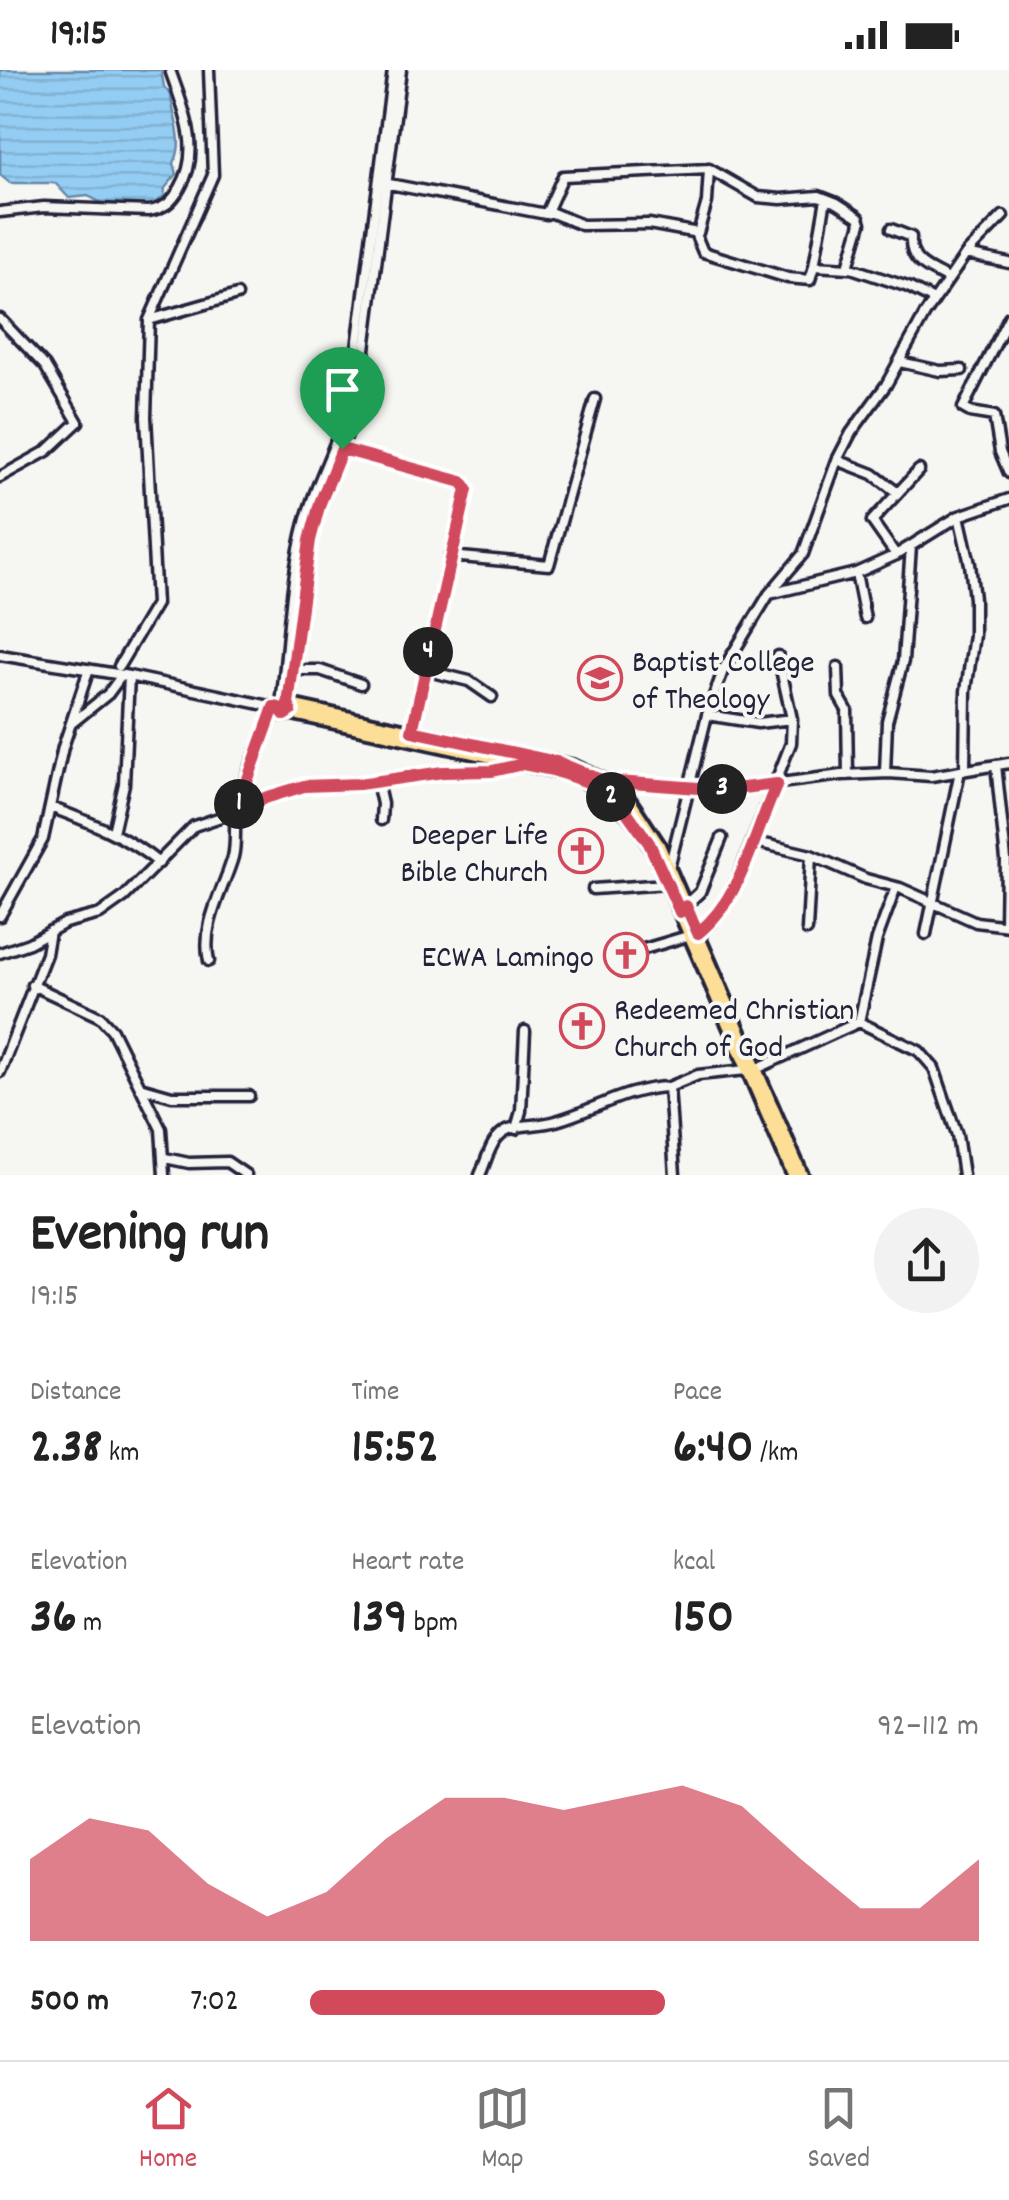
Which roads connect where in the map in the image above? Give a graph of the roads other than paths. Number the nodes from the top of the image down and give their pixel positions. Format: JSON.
{"nodes":[{"id":1,"x":170,"y":70,"type":"edge"},
{"id":2,"x":209,"y":70,"type":"edge"},
{"id":3,"x":392,"y":70,"type":"edge"},
{"id":4,"x":401,"y":70,"type":"edge"},
{"id":5,"x":709,"y":168,"type":"junction"},
{"id":6,"x":384,"y":184,"type":"junction"},
{"id":7,"x":826,"y":199,"type":"junction"},
{"id":8,"x":0,"y":212,"type":"edge"},
{"id":9,"x":550,"y":212,"type":"junction"},
{"id":10,"x":1003,"y":216,"type":"dead end"},
{"id":11,"x":891,"y":229,"type":"dead end"},
{"id":12,"x":695,"y":234,"type":"junction"},
{"id":13,"x":966,"y":254,"type":"junction"},
{"id":14,"x":1009,"y":263,"type":"edge"},
{"id":15,"x":814,"y":266,"type":"junction"},
{"id":16,"x":851,"y":268,"type":"junction"},
{"id":17,"x":948,"y":279,"type":"junction"},
{"id":18,"x":237,"y":295,"type":"dead end"},
{"id":19,"x":934,"y":300,"type":"junction"},
{"id":20,"x":1009,"y":317,"type":"edge"},
{"id":21,"x":0,"y":318,"type":"edge"},
{"id":22,"x":149,"y":320,"type":"junction"},
{"id":23,"x":900,"y":362,"type":"junction"},
{"id":24,"x":962,"y":370,"type":"dead end"},
{"id":25,"x":596,"y":399,"type":"dead end"},
{"id":26,"x":998,"y":445,"type":"junction"},
{"id":27,"x":1009,"y":445,"type":"edge"},
{"id":28,"x":338,"y":448,"type":"junction"},
{"id":29,"x":836,"y":460,"type":"junction"},
{"id":30,"x":920,"y":470,"type":"dead end"},
{"id":31,"x":1009,"y":473,"type":"edge"},
{"id":32,"x":0,"y":476,"type":"edge"},
{"id":33,"x":898,"y":493,"type":"junction"},
{"id":34,"x":1009,"y":499,"type":"edge"},
{"id":35,"x":959,"y":516,"type":"junction"},
{"id":36,"x":911,"y":546,"type":"junction"},
{"id":37,"x":896,"y":555,"type":"junction"},
{"id":38,"x":450,"y":556,"type":"junction"},
{"id":39,"x":856,"y":573,"type":"junction"},
{"id":40,"x":770,"y":594,"type":"junction"},
{"id":41,"x":865,"y":618,"type":"dead end"},
{"id":42,"x":0,"y":655,"type":"edge"},
{"id":43,"x":778,"y":656,"type":"dead end"},
{"id":44,"x":838,"y":668,"type":"dead end"},
{"id":45,"x":88,"y":669,"type":"junction"},
{"id":46,"x":293,"y":670,"type":"junction"},
{"id":47,"x":424,"y":670,"type":"junction"},
{"id":48,"x":123,"y":673,"type":"junction"},
{"id":49,"x":361,"y":684,"type":"dead end"},
{"id":50,"x":492,"y":697,"type":"dead end"},
{"id":51,"x":284,"y":707,"type":"junction"},
{"id":52,"x":707,"y":715,"type":"junction"},
{"id":53,"x":792,"y":719,"type":"junction"},
{"id":54,"x":72,"y":723,"type":"junction"},
{"id":55,"x":412,"y":731,"type":"junction"},
{"id":56,"x":523,"y":764,"type":"junction"},
{"id":57,"x":996,"y":764,"type":"junction"},
{"id":58,"x":1009,"y":764,"type":"edge"},
{"id":59,"x":963,"y":771,"type":"junction"},
{"id":60,"x":885,"y":773,"type":"junction"},
{"id":61,"x":848,"y":775,"type":"junction"},
{"id":62,"x":604,"y":781,"type":"junction"},
{"id":63,"x":377,"y":782,"type":"junction"},
{"id":64,"x":777,"y":784,"type":"junction"},
{"id":65,"x":689,"y":788,"type":"junction"},
{"id":66,"x":50,"y":807,"type":"junction"},
{"id":67,"x":236,"y":812,"type":"junction"},
{"id":68,"x":381,"y":820,"type":"dead end"},
{"id":69,"x":113,"y":832,"type":"junction"},
{"id":70,"x":722,"y":838,"type":"dead end"},
{"id":71,"x":752,"y":841,"type":"junction"},
{"id":72,"x":810,"y":855,"type":"junction"},
{"id":73,"x":159,"y":864,"type":"junction"},
{"id":74,"x":668,"y":868,"type":"junction"},
{"id":75,"x":667,"y":884,"type":"junction"},
{"id":76,"x":896,"y":887,"type":"junction"},
{"id":77,"x":592,"y":889,"type":"dead end"},
{"id":78,"x":934,"y":905,"type":"junction"},
{"id":79,"x":683,"y":909,"type":"junction"},
{"id":80,"x":0,"y":916,"type":"edge"},
{"id":81,"x":1007,"y":926,"type":"edge"},
{"id":82,"x":807,"y":930,"type":"dead end"},
{"id":83,"x":50,"y":931,"type":"junction"},
{"id":84,"x":695,"y":934,"type":"junction"},
{"id":85,"x":926,"y":934,"type":"dead end"},
{"id":86,"x":644,"y":949,"type":"dead end"},
{"id":87,"x":0,"y":953,"type":"edge"},
{"id":88,"x":209,"y":961,"type":"dead end"},
{"id":89,"x":32,"y":985,"type":"junction"},
{"id":90,"x":860,"y":1022,"type":"junction"},
{"id":91,"x":525,"y":1031,"type":"dead end"},
{"id":92,"x":752,"y":1068,"type":"junction"},
{"id":93,"x":0,"y":1072,"type":"edge"},
{"id":94,"x":140,"y":1087,"type":"junction"},
{"id":95,"x":669,"y":1087,"type":"junction"},
{"id":96,"x":249,"y":1096,"type":"dead end"},
{"id":97,"x":516,"y":1128,"type":"junction"},
{"id":98,"x":164,"y":1158,"type":"junction"},
{"id":99,"x":164,"y":1175,"type":"edge"},
{"id":100,"x":246,"y":1175,"type":"edge"},
{"id":101,"x":480,"y":1175,"type":"edge"},
{"id":102,"x":675,"y":1175,"type":"edge"},
{"id":103,"x":793,"y":1175,"type":"edge"},
{"id":104,"x":802,"y":1175,"type":"edge"},
{"id":105,"x":964,"y":1175,"type":"edge"}],
"edges":[{"from":1,"to":8,"type":"street"},
{"from":2,"to":22,"type":"street"},
{"from":3,"to":28,"type":"street"},
{"from":4,"to":6,"type":"street"},
{"from":5,"to":7,"type":"street"},
{"from":5,"to":9,"type":"street"},
{"from":5,"to":12,"type":"street"},
{"from":6,"to":9,"type":"street"},
{"from":6,"to":28,"type":"street"},
{"from":7,"to":15,"type":"street"},
{"from":7,"to":16,"type":"street"},
{"from":9,"to":12,"type":"street"},
{"from":10,"to":13,"type":"street"},
{"from":11,"to":17,"type":"street"},
{"from":12,"to":15,"type":"street"},
{"from":13,"to":14,"type":"street"},
{"from":13,"to":17,"type":"street"},
{"from":15,"to":16,"type":"street"},
{"from":16,"to":19,"type":"street"},
{"from":17,"to":19,"type":"street"},
{"from":18,"to":22,"type":"street"},
{"from":19,"to":23,"type":"street"},
{"from":20,"to":26,"type":"street"},
{"from":21,"to":32,"type":"street"},
{"from":22,"to":48,"type":"street"},
{"from":23,"to":24,"type":"street"},
{"from":23,"to":29,"type":"street"},
{"from":25,"to":38,"type":"street"},
{"from":26,"to":27,"type":"street"},
{"from":26,"to":31,"type":"street"},
{"from":28,"to":38,"type":"street"},
{"from":28,"to":46,"type":"street"},
{"from":28,"to":51,"type":"street"},
{"from":29,"to":33,"type":"street"},
{"from":29,"to":40,"type":"street"},
{"from":30,"to":33,"type":"street"},
{"from":33,"to":37,"type":"street"},
{"from":34,"to":35,"type":"street"},
{"from":35,"to":36,"type":"street"},
{"from":35,"to":59,"type":"street"},
{"from":36,"to":37,"type":"street"},
{"from":36,"to":60,"type":"street"},
{"from":37,"to":39,"type":"street"},
{"from":38,"to":47,"type":"street"},
{"from":39,"to":40,"type":"street"},
{"from":39,"to":41,"type":"street"},
{"from":40,"to":52,"type":"street"},
{"from":42,"to":45,"type":"street"},
{"from":43,"to":53,"type":"street"},
{"from":44,"to":61,"type":"street"},
{"from":45,"to":48,"type":"street"},
{"from":45,"to":54,"type":"street"},
{"from":46,"to":49,"type":"street"},
{"from":46,"to":51,"type":"street"},
{"from":47,"to":50,"type":"street"},
{"from":47,"to":55,"type":"street"},
{"from":48,"to":51,"type":"street"},
{"from":48,"to":54,"type":"street"},
{"from":48,"to":69,"type":"street"},
{"from":51,"to":55,"type":"main road"},
{"from":51,"to":56,"type":"main road"},
{"from":51,"to":67,"type":"street"},
{"from":52,"to":53,"type":"street"},
{"from":52,"to":65,"type":"street"},
{"from":53,"to":64,"type":"street"},
{"from":54,"to":66,"type":"street"},
{"from":55,"to":62,"type":"main road"},
{"from":56,"to":63,"type":"street"},
{"from":56,"to":75,"type":"main road"},
{"from":57,"to":58,"type":"street"},
{"from":57,"to":59,"type":"street"},
{"from":57,"to":81,"type":"street"},
{"from":59,"to":60,"type":"street"},
{"from":59,"to":78,"type":"street"},
{"from":60,"to":61,"type":"street"},
{"from":61,"to":64,"type":"street"},
{"from":62,"to":65,"type":"street"},
{"from":62,"to":74,"type":"main road"},
{"from":63,"to":67,"type":"street"},
{"from":63,"to":68,"type":"street"},
{"from":64,"to":65,"type":"street"},
{"from":64,"to":71,"type":"street"},
{"from":65,"to":74,"type":"street"},
{"from":66,"to":69,"type":"street"},
{"from":66,"to":80,"type":"street"},
{"from":67,"to":73,"type":"street"},
{"from":67,"to":88,"type":"street"},
{"from":69,"to":73,"type":"street"},
{"from":70,"to":79,"type":"street"},
{"from":71,"to":72,"type":"street"},
{"from":71,"to":84,"type":"street"},
{"from":72,"to":76,"type":"street"},
{"from":72,"to":82,"type":"street"},
{"from":73,"to":83,"type":"street"},
{"from":74,"to":79,"type":"main road"},
{"from":75,"to":77,"type":"street"},
{"from":75,"to":79,"type":"main road"},
{"from":76,"to":78,"type":"street"},
{"from":76,"to":90,"type":"street"},
{"from":78,"to":81,"type":"street"},
{"from":78,"to":85,"type":"street"},
{"from":79,"to":84,"type":"main road"},
{"from":83,"to":87,"type":"street"},
{"from":83,"to":89,"type":"street"},
{"from":84,"to":86,"type":"street"},
{"from":84,"to":92,"type":"main road"},
{"from":89,"to":93,"type":"street"},
{"from":89,"to":94,"type":"street"},
{"from":90,"to":92,"type":"street"},
{"from":90,"to":105,"type":"street"},
{"from":91,"to":97,"type":"street"},
{"from":92,"to":95,"type":"street"},
{"from":92,"to":103,"type":"main road"},
{"from":92,"to":104,"type":"main road"},
{"from":94,"to":96,"type":"street"},
{"from":94,"to":98,"type":"street"},
{"from":95,"to":97,"type":"street"},
{"from":95,"to":102,"type":"street"},
{"from":97,"to":101,"type":"street"},
{"from":98,"to":99,"type":"street"},
{"from":98,"to":100,"type":"street"}]}
